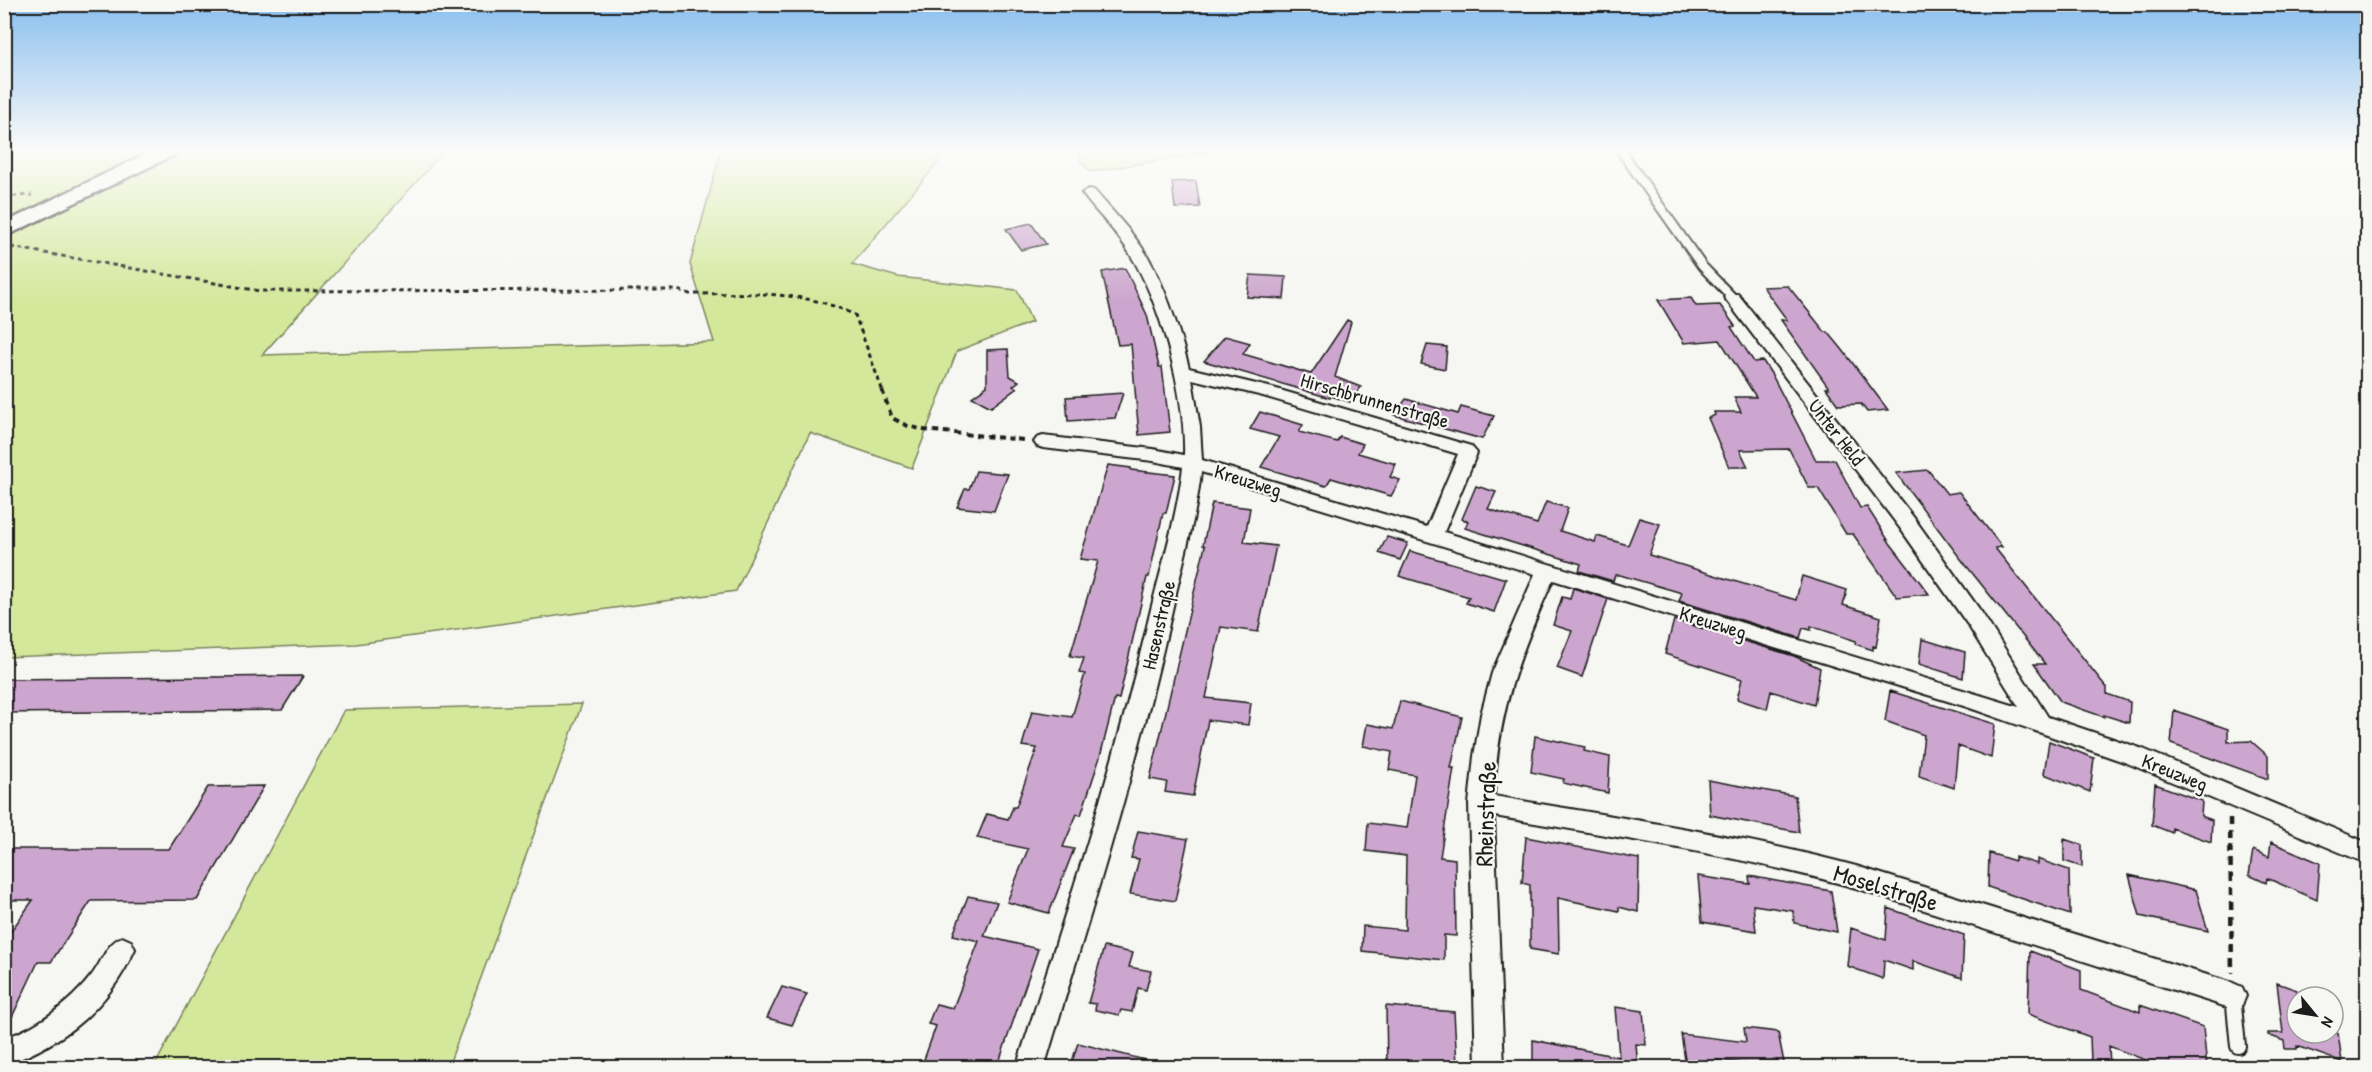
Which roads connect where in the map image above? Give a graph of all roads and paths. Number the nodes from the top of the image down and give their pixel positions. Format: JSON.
{"nodes":[{"id":1,"x":65,"y":201,"type":"edge"},
{"id":2,"x":1096,"y":201,"type":"edge"},
{"id":3,"x":1656,"y":201,"type":"edge"},
{"id":4,"x":4,"y":231,"type":"edge"},
{"id":5,"x":5,"y":246,"type":"edge"},
{"id":6,"x":1732,"y":297,"type":"joint"},
{"id":7,"x":1181,"y":371,"type":"junction"},
{"id":8,"x":1043,"y":442,"type":"joint"},
{"id":9,"x":1192,"y":463,"type":"junction"},
{"id":10,"x":1433,"y":536,"type":"junction"},
{"id":11,"x":1546,"y":572,"type":"junction"},
{"id":12,"x":2040,"y":722,"type":"junction"},
{"id":13,"x":2229,"y":794,"type":"junction"},
{"id":14,"x":1481,"y":804,"type":"junction"},
{"id":15,"x":2367,"y":854,"type":"edge"},
{"id":16,"x":122,"y":949,"type":"dead end"},
{"id":17,"x":2233,"y":996,"type":"junction"},
{"id":18,"x":2238,"y":1046,"type":"dead end"},
{"id":19,"x":4,"y":1052,"type":"edge"},
{"id":20,"x":1030,"y":1068,"type":"edge"},
{"id":21,"x":1490,"y":1068,"type":"edge"}],
"edges":[{"from":1,"to":4,"type":"main road"},
{"from":2,"to":7,"type":"street","name":"Hasenstraße"},
{"from":3,"to":6,"type":"lane","name":"Unter Held"},
{"from":5,"to":8,"type":"path"},
{"from":6,"to":12,"type":"street","name":"Unter Held"},
{"from":7,"to":9,"type":"street","name":"Hasenstraße"},
{"from":7,"to":10,"type":"street","name":"Hirschbrunnenstraße"},
{"from":8,"to":9,"type":"street","name":"Kreuzweg"},
{"from":9,"to":10,"type":"street","name":"Kreuzweg"},
{"from":9,"to":20,"type":"street","name":"Hasenstraße"},
{"from":10,"to":11,"type":"street","name":"Kreuzweg"},
{"from":11,"to":12,"type":"street","name":"Kreuzweg"},
{"from":11,"to":14,"type":"street","name":"Rheinstraße"},
{"from":12,"to":13,"type":"street","name":"Kreuzweg"},
{"from":13,"to":15,"type":"street","name":"Kreuzweg"},
{"from":13,"to":17,"type":"path"},
{"from":14,"to":17,"type":"street","name":"Moselstraße"},
{"from":14,"to":21,"type":"street","name":"Rheinstraße"},
{"from":16,"to":19,"type":"street"},
{"from":17,"to":18,"type":"lane"}]}
